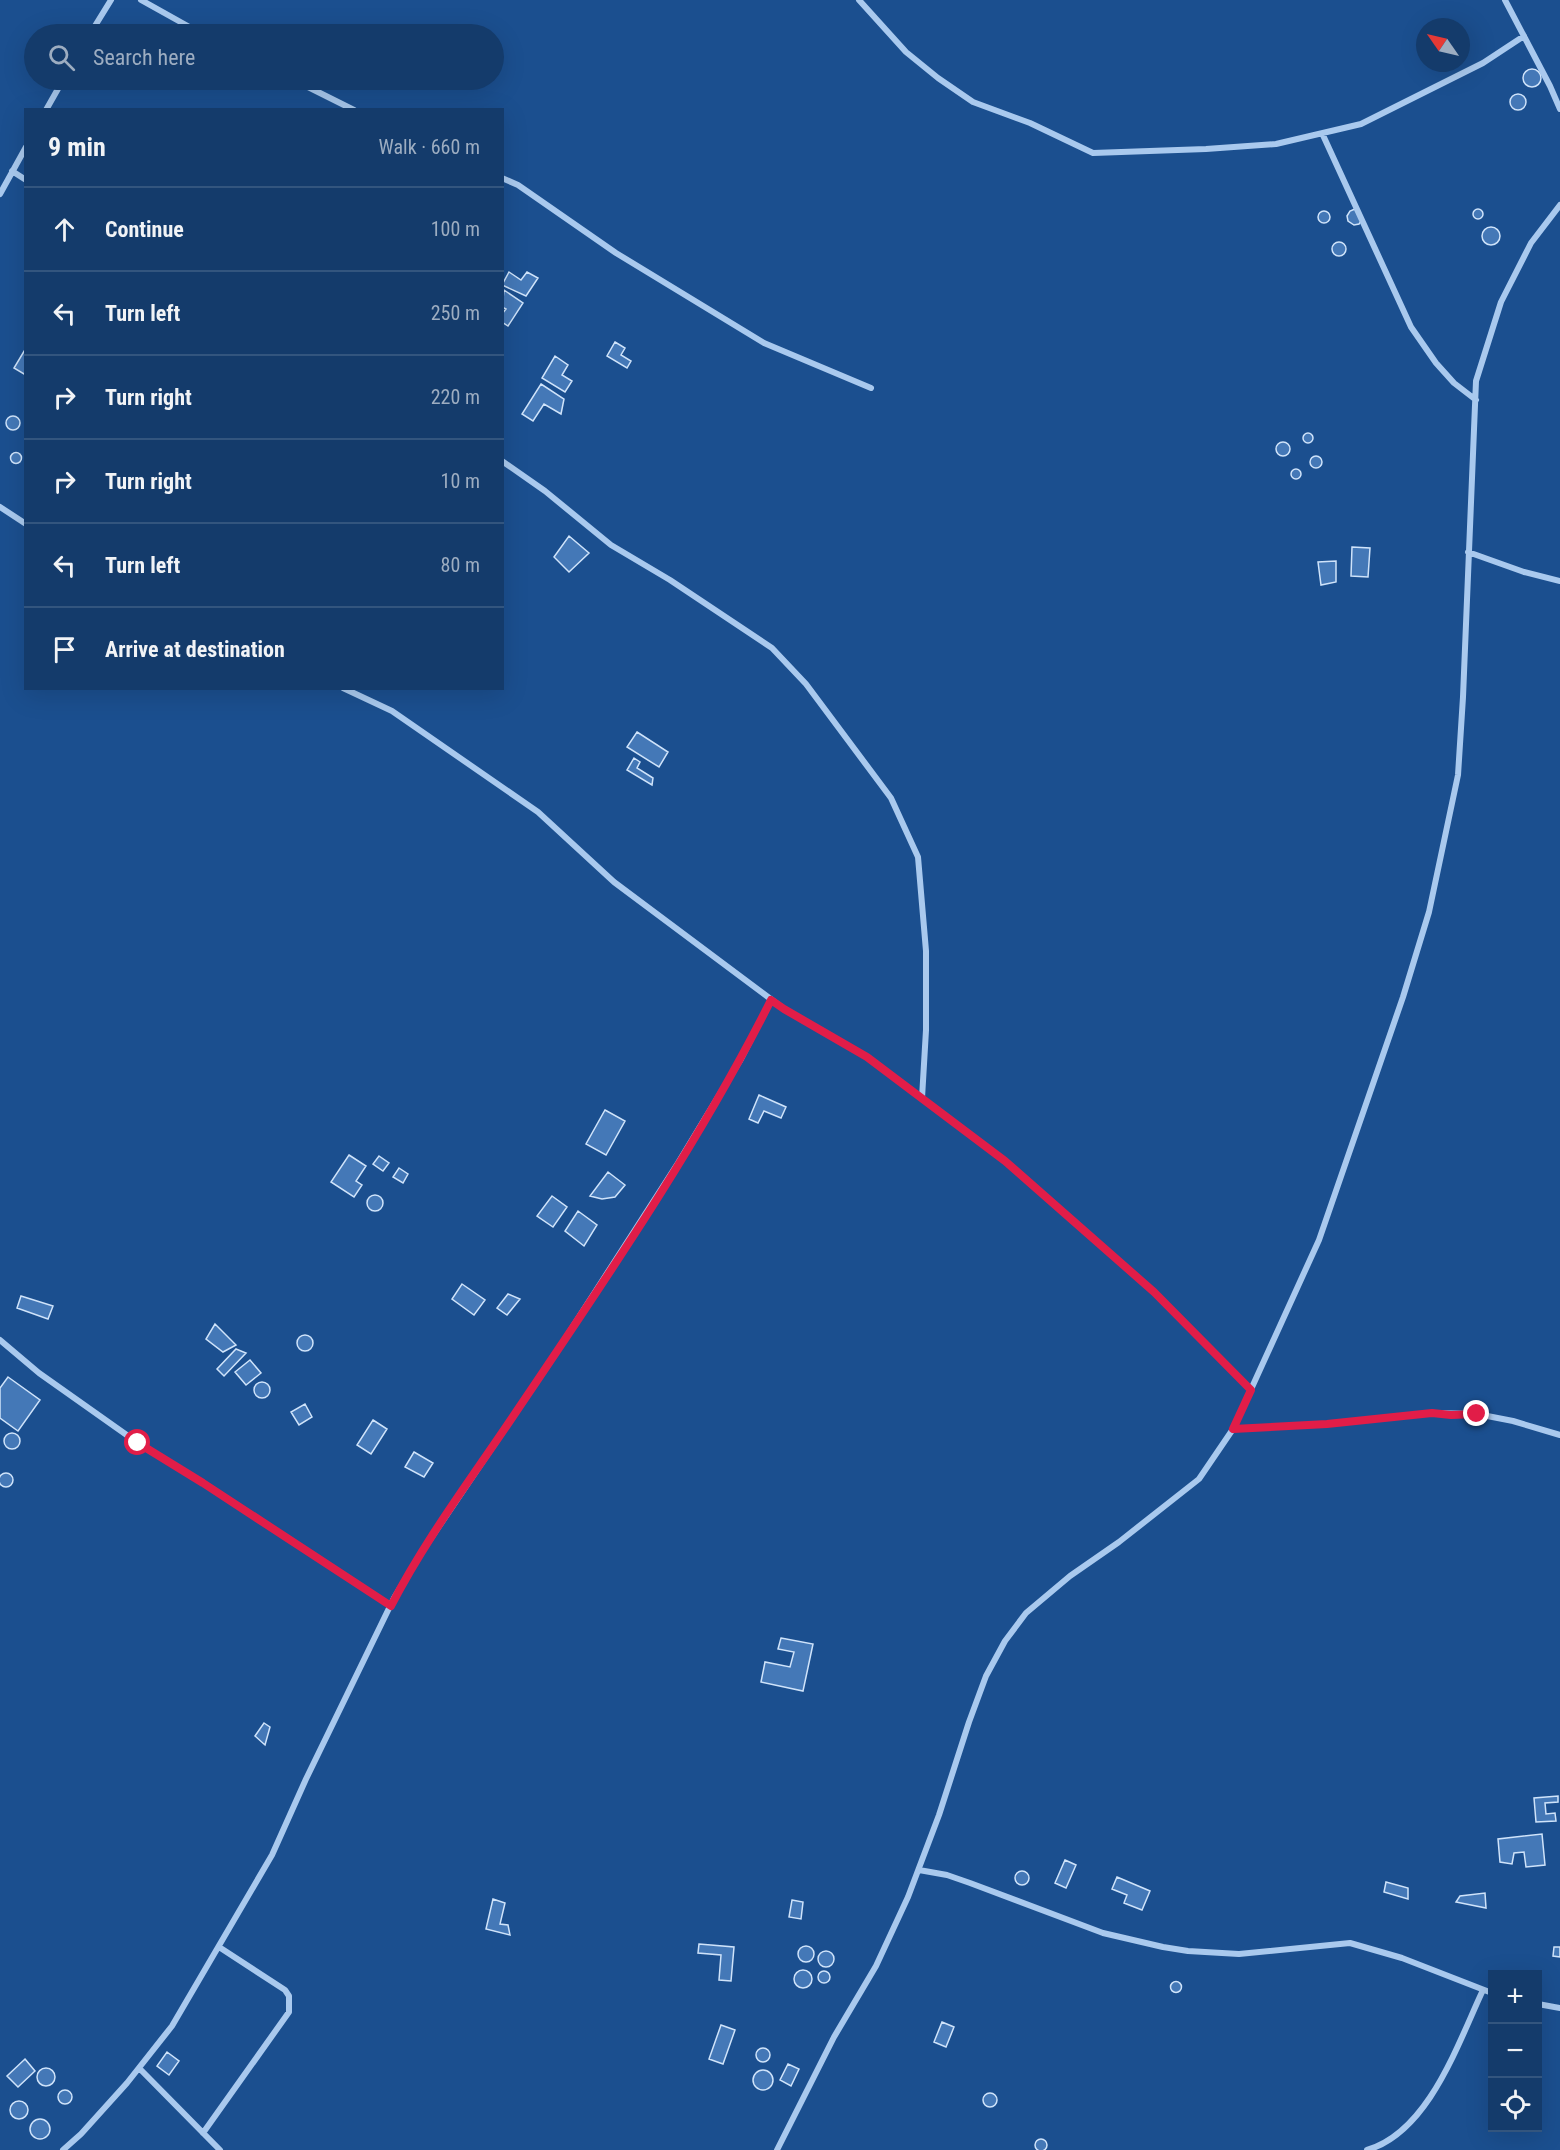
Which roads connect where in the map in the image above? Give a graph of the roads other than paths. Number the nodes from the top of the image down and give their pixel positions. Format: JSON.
{"nodes":[{"id":1,"x":111,"y":0,"type":"edge"},
{"id":2,"x":141,"y":0,"type":"edge"},
{"id":3,"x":859,"y":0,"type":"edge"},
{"id":4,"x":1505,"y":0,"type":"edge"},
{"id":5,"x":96,"y":24,"type":"edge"},
{"id":6,"x":184,"y":24,"type":"edge"},
{"id":7,"x":1524,"y":36,"type":"junction"},
{"id":8,"x":57,"y":90,"type":"edge"},
{"id":9,"x":314,"y":90,"type":"edge"},
{"id":10,"x":47,"y":108,"type":"edge"},
{"id":11,"x":350,"y":108,"type":"edge"},
{"id":12,"x":1560,"y":109,"type":"edge"},
{"id":13,"x":1322,"y":133,"type":"junction"},
{"id":14,"x":24,"y":150,"type":"edge"},
{"id":15,"x":12,"y":171,"type":"junction"},
{"id":16,"x":24,"y":179,"type":"edge"},
{"id":17,"x":504,"y":179,"type":"edge"},
{"id":18,"x":0,"y":194,"type":"edge"},
{"id":19,"x":1560,"y":205,"type":"edge"},
{"id":20,"x":871,"y":388,"type":"dead end"},
{"id":21,"x":1476,"y":400,"type":"junction"},
{"id":22,"x":504,"y":462,"type":"edge"},
{"id":23,"x":0,"y":507,"type":"edge"},
{"id":24,"x":24,"y":523,"type":"edge"},
{"id":25,"x":1468,"y":552,"type":"junction"},
{"id":26,"x":1560,"y":581,"type":"edge"},
{"id":27,"x":347,"y":690,"type":"edge"},
{"id":28,"x":771,"y":1000,"type":"junction"},
{"id":29,"x":922,"y":1098,"type":"junction"},
{"id":30,"x":0,"y":1340,"type":"edge"},
{"id":31,"x":1251,"y":1390,"type":"junction"},
{"id":32,"x":1233,"y":1429,"type":"junction"},
{"id":33,"x":1560,"y":1435,"type":"edge"},
{"id":34,"x":391,"y":1606,"type":"junction"},
{"id":35,"x":919,"y":1870,"type":"junction"},
{"id":36,"x":219,"y":1947,"type":"junction"},
{"id":37,"x":1483,"y":1990,"type":"junction"},
{"id":38,"x":1488,"y":1992,"type":"edge"},
{"id":39,"x":1542,"y":2005,"type":"edge"},
{"id":40,"x":1560,"y":2008,"type":"edge"},
{"id":41,"x":139,"y":2068,"type":"junction"},
{"id":42,"x":203,"y":2133,"type":"junction"},
{"id":43,"x":63,"y":2150,"type":"edge"},
{"id":44,"x":220,"y":2150,"type":"edge"},
{"id":45,"x":777,"y":2150,"type":"edge"},
{"id":46,"x":1367,"y":2150,"type":"edge"}],
"edges":[{"from":1,"to":5,"type":"street"},
{"from":2,"to":6,"type":"street"},
{"from":3,"to":13,"type":"street"},
{"from":4,"to":7,"type":"street"},
{"from":7,"to":12,"type":"street"},
{"from":7,"to":13,"type":"street"},
{"from":8,"to":10,"type":"street"},
{"from":9,"to":11,"type":"street"},
{"from":13,"to":21,"type":"street"},
{"from":14,"to":15,"type":"street"},
{"from":15,"to":16,"type":"street"},
{"from":15,"to":18,"type":"street"},
{"from":17,"to":20,"type":"street"},
{"from":19,"to":21,"type":"street"},
{"from":21,"to":25,"type":"street"},
{"from":22,"to":29,"type":"street"},
{"from":23,"to":24,"type":"street"},
{"from":25,"to":26,"type":"street"},
{"from":25,"to":31,"type":"street"},
{"from":27,"to":28,"type":"street"},
{"from":28,"to":29,"type":"street"},
{"from":28,"to":34,"type":"street"},
{"from":29,"to":31,"type":"street"},
{"from":30,"to":34,"type":"street"},
{"from":31,"to":32,"type":"street"},
{"from":32,"to":33,"type":"street"},
{"from":32,"to":35,"type":"street"},
{"from":34,"to":36,"type":"street"},
{"from":35,"to":37,"type":"street"},
{"from":35,"to":45,"type":"street"},
{"from":36,"to":41,"type":"street"},
{"from":36,"to":42,"type":"street"},
{"from":37,"to":38,"type":"street"},
{"from":37,"to":46,"type":"street"},
{"from":39,"to":40,"type":"street"},
{"from":41,"to":42,"type":"street"},
{"from":41,"to":43,"type":"street"},
{"from":42,"to":44,"type":"street"}]}
